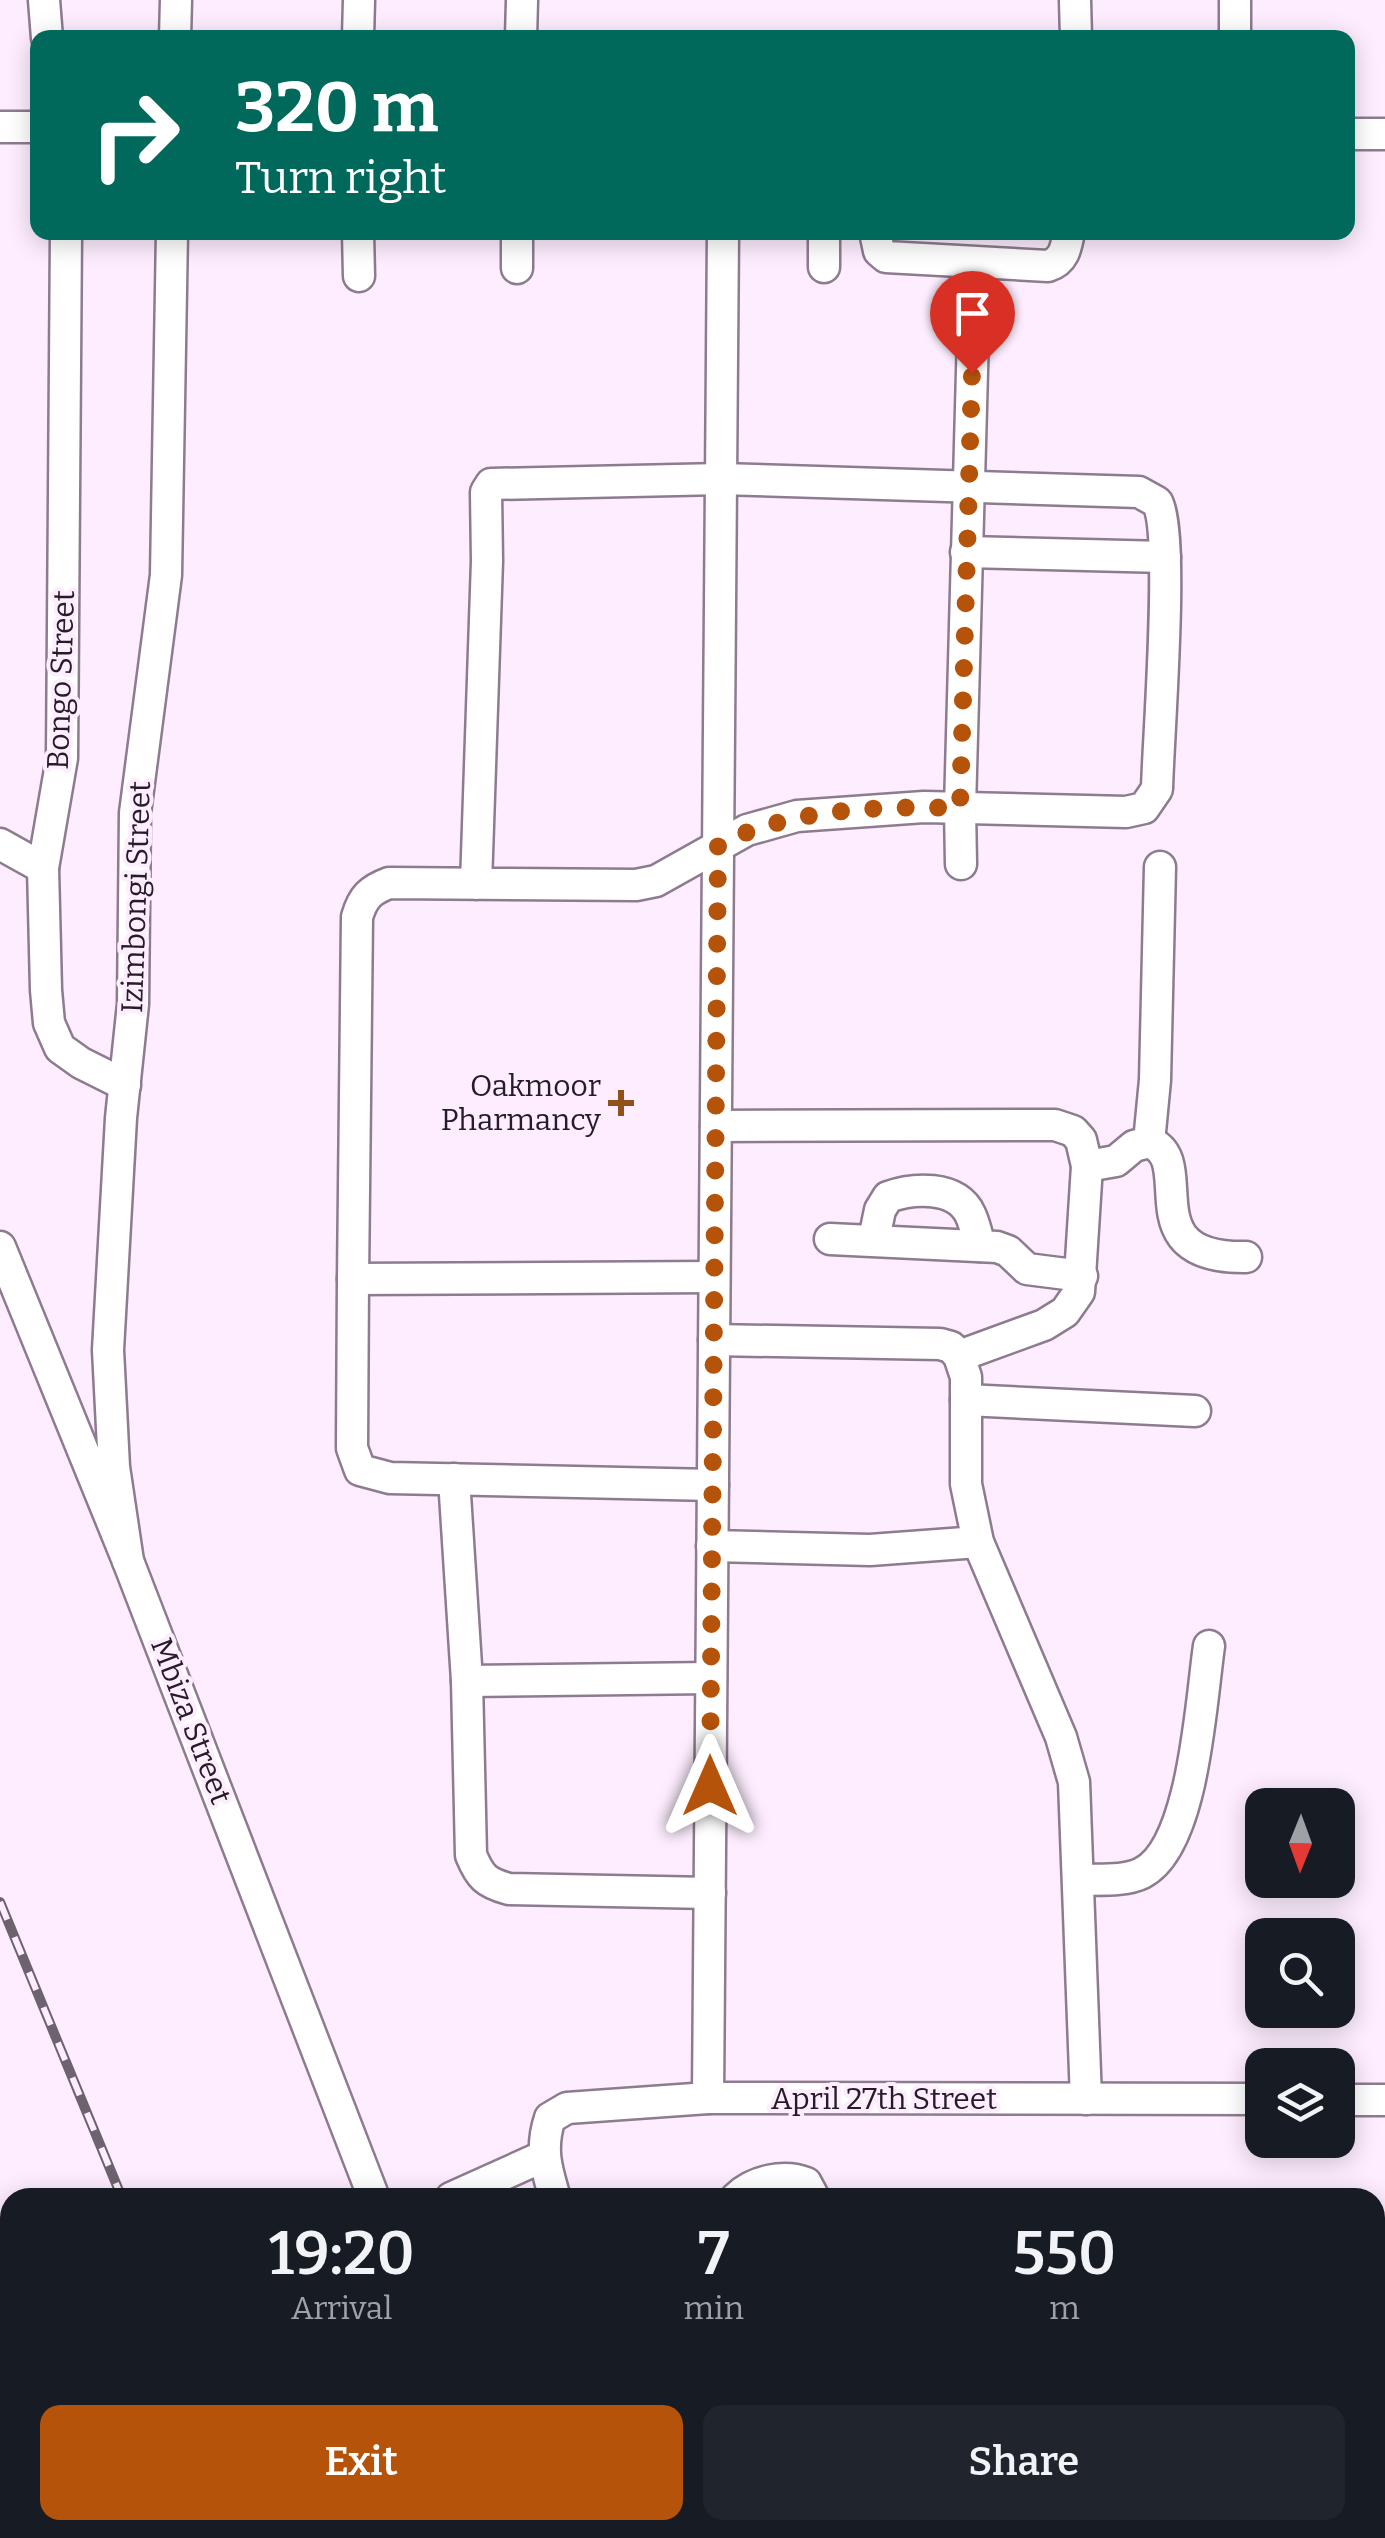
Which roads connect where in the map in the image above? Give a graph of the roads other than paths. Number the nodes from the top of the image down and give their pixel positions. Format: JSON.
{"nodes":[{"id":1,"x":44,"y":0,"type":"edge"},
{"id":2,"x":176,"y":0,"type":"edge"},
{"id":3,"x":358,"y":0,"type":"edge"},
{"id":4,"x":522,"y":0,"type":"edge"},
{"id":5,"x":1075,"y":0,"type":"edge"},
{"id":6,"x":1235,"y":0,"type":"edge"},
{"id":7,"x":46,"y":30,"type":"edge"},
{"id":8,"x":175,"y":30,"type":"edge"},
{"id":9,"x":358,"y":30,"type":"edge"},
{"id":10,"x":521,"y":30,"type":"edge"},
{"id":11,"x":1076,"y":30,"type":"edge"},
{"id":12,"x":1235,"y":30,"type":"edge"},
{"id":13,"x":0,"y":127,"type":"edge"},
{"id":14,"x":30,"y":127,"type":"edge"},
{"id":15,"x":1355,"y":134,"type":"edge"},
{"id":16,"x":1385,"y":134,"type":"edge"},
{"id":17,"x":66,"y":240,"type":"edge"},
{"id":18,"x":172,"y":240,"type":"edge"},
{"id":19,"x":358,"y":240,"type":"edge"},
{"id":20,"x":517,"y":240,"type":"edge"},
{"id":21,"x":723,"y":240,"type":"edge"},
{"id":22,"x":824,"y":240,"type":"edge"},
{"id":23,"x":876,"y":240,"type":"edge"},
{"id":24,"x":1067,"y":240,"type":"edge"},
{"id":25,"x":824,"y":267,"type":"dead end"},
{"id":26,"x":517,"y":268,"type":"dead end"},
{"id":27,"x":359,"y":276,"type":"dead end"},
{"id":28,"x":972,"y":335,"type":"dead end"},
{"id":29,"x":721,"y":479,"type":"junction"},
{"id":30,"x":968,"y":487,"type":"junction"},
{"id":31,"x":966,"y":552,"type":"junction"},
{"id":32,"x":1164,"y":557,"type":"junction"},
{"id":33,"x":960,"y":808,"type":"junction"},
{"id":34,"x":0,"y":844,"type":"edge"},
{"id":35,"x":718,"y":845,"type":"junction"},
{"id":36,"x":961,"y":864,"type":"dead end"},
{"id":37,"x":1160,"y":866,"type":"dead end"},
{"id":38,"x":43,"y":868,"type":"junction"},
{"id":39,"x":476,"y":884,"type":"junction"},
{"id":40,"x":125,"y":1084,"type":"junction"},
{"id":41,"x":716,"y":1126,"type":"junction"},
{"id":42,"x":1149,"y":1142,"type":"junction"},
{"id":43,"x":1087,"y":1166,"type":"junction"},
{"id":44,"x":830,"y":1239,"type":"dead end"},
{"id":45,"x":874,"y":1239,"type":"junction"},
{"id":46,"x":980,"y":1246,"type":"junction"},
{"id":47,"x":0,"y":1247,"type":"edge"},
{"id":48,"x":1246,"y":1258,"type":"dead end"},
{"id":49,"x":1082,"y":1276,"type":"junction"},
{"id":50,"x":714,"y":1277,"type":"junction"},
{"id":51,"x":354,"y":1279,"type":"junction"},
{"id":52,"x":714,"y":1340,"type":"junction"},
{"id":53,"x":959,"y":1356,"type":"junction"},
{"id":54,"x":966,"y":1400,"type":"junction"},
{"id":55,"x":1194,"y":1411,"type":"dead end"},
{"id":56,"x":454,"y":1479,"type":"junction"},
{"id":57,"x":713,"y":1486,"type":"junction"},
{"id":58,"x":978,"y":1542,"type":"junction"},
{"id":59,"x":712,"y":1546,"type":"junction"},
{"id":60,"x":128,"y":1561,"type":"junction"},
{"id":61,"x":1209,"y":1646,"type":"dead end"},
{"id":62,"x":711,"y":1678,"type":"junction"},
{"id":63,"x":467,"y":1681,"type":"junction"},
{"id":64,"x":1080,"y":1880,"type":"junction"},
{"id":65,"x":710,"y":1893,"type":"junction"},
{"id":66,"x":708,"y":2098,"type":"junction"},
{"id":67,"x":1086,"y":2099,"type":"junction"},
{"id":68,"x":1245,"y":2099,"type":"edge"},
{"id":69,"x":1355,"y":2100,"type":"edge"},
{"id":70,"x":1385,"y":2100,"type":"edge"},
{"id":71,"x":542,"y":2157,"type":"junction"},
{"id":72,"x":370,"y":2188,"type":"edge"},
{"id":73,"x":473,"y":2188,"type":"edge"},
{"id":74,"x":553,"y":2188,"type":"edge"},
{"id":75,"x":751,"y":2188,"type":"edge"},
{"id":76,"x":809,"y":2188,"type":"edge"}],
"edges":[{"from":1,"to":7,"type":"street"},
{"from":2,"to":8,"type":"street"},
{"from":3,"to":9,"type":"street"},
{"from":4,"to":10,"type":"street"},
{"from":5,"to":11,"type":"street"},
{"from":6,"to":12,"type":"street"},
{"from":13,"to":14,"type":"street"},
{"from":15,"to":16,"type":"street"},
{"from":17,"to":38,"type":"street","name":"Bongo Street"},
{"from":18,"to":40,"type":"street","name":"Izimbongi Street"},
{"from":19,"to":27,"type":"street"},
{"from":20,"to":26,"type":"street"},
{"from":21,"to":29,"type":"street"},
{"from":22,"to":25,"type":"street"},
{"from":23,"to":24,"type":"street"},
{"from":28,"to":30,"type":"street"},
{"from":29,"to":30,"type":"street"},
{"from":29,"to":35,"type":"street"},
{"from":29,"to":39,"type":"street"},
{"from":30,"to":31,"type":"street"},
{"from":30,"to":32,"type":"street"},
{"from":31,"to":32,"type":"street"},
{"from":31,"to":33,"type":"street"},
{"from":32,"to":33,"type":"street"},
{"from":33,"to":35,"type":"street"},
{"from":33,"to":36,"type":"street"},
{"from":34,"to":38,"type":"street"},
{"from":35,"to":39,"type":"street"},
{"from":35,"to":41,"type":"street"},
{"from":37,"to":42,"type":"street"},
{"from":38,"to":40,"type":"street","name":"Bongo Street"},
{"from":39,"to":51,"type":"street"},
{"from":40,"to":60,"type":"street","name":"Izimbongi Street"},
{"from":41,"to":43,"type":"street"},
{"from":41,"to":50,"type":"street"},
{"from":42,"to":43,"type":"street"},
{"from":42,"to":48,"type":"street"},
{"from":43,"to":49,"type":"street"},
{"from":44,"to":45,"type":"street"},
{"from":45,"to":46,"type":"street"},
{"from":45,"to":46,"type":"street"},
{"from":46,"to":49,"type":"street"},
{"from":47,"to":60,"type":"street","name":"Mbiza Street"},
{"from":49,"to":53,"type":"street"},
{"from":50,"to":51,"type":"street"},
{"from":50,"to":52,"type":"street"},
{"from":51,"to":56,"type":"street"},
{"from":52,"to":53,"type":"street"},
{"from":52,"to":57,"type":"street"},
{"from":53,"to":54,"type":"street"},
{"from":54,"to":55,"type":"street"},
{"from":54,"to":58,"type":"street"},
{"from":56,"to":57,"type":"street"},
{"from":56,"to":63,"type":"street"},
{"from":57,"to":59,"type":"street"},
{"from":58,"to":59,"type":"street"},
{"from":58,"to":64,"type":"street"},
{"from":59,"to":62,"type":"street"},
{"from":60,"to":72,"type":"street","name":"Mbiza Street"},
{"from":61,"to":64,"type":"street"},
{"from":62,"to":63,"type":"street"},
{"from":62,"to":65,"type":"street"},
{"from":63,"to":65,"type":"street"},
{"from":64,"to":67,"type":"street"},
{"from":65,"to":66,"type":"street"},
{"from":66,"to":67,"type":"street","name":"April 27th Street"},
{"from":66,"to":71,"type":"street","name":"April 27th Street"},
{"from":67,"to":68,"type":"street","name":"April 27th Street"},
{"from":69,"to":70,"type":"street"},
{"from":71,"to":73,"type":"street"},
{"from":71,"to":74,"type":"street"},
{"from":75,"to":76,"type":"street"}]}
